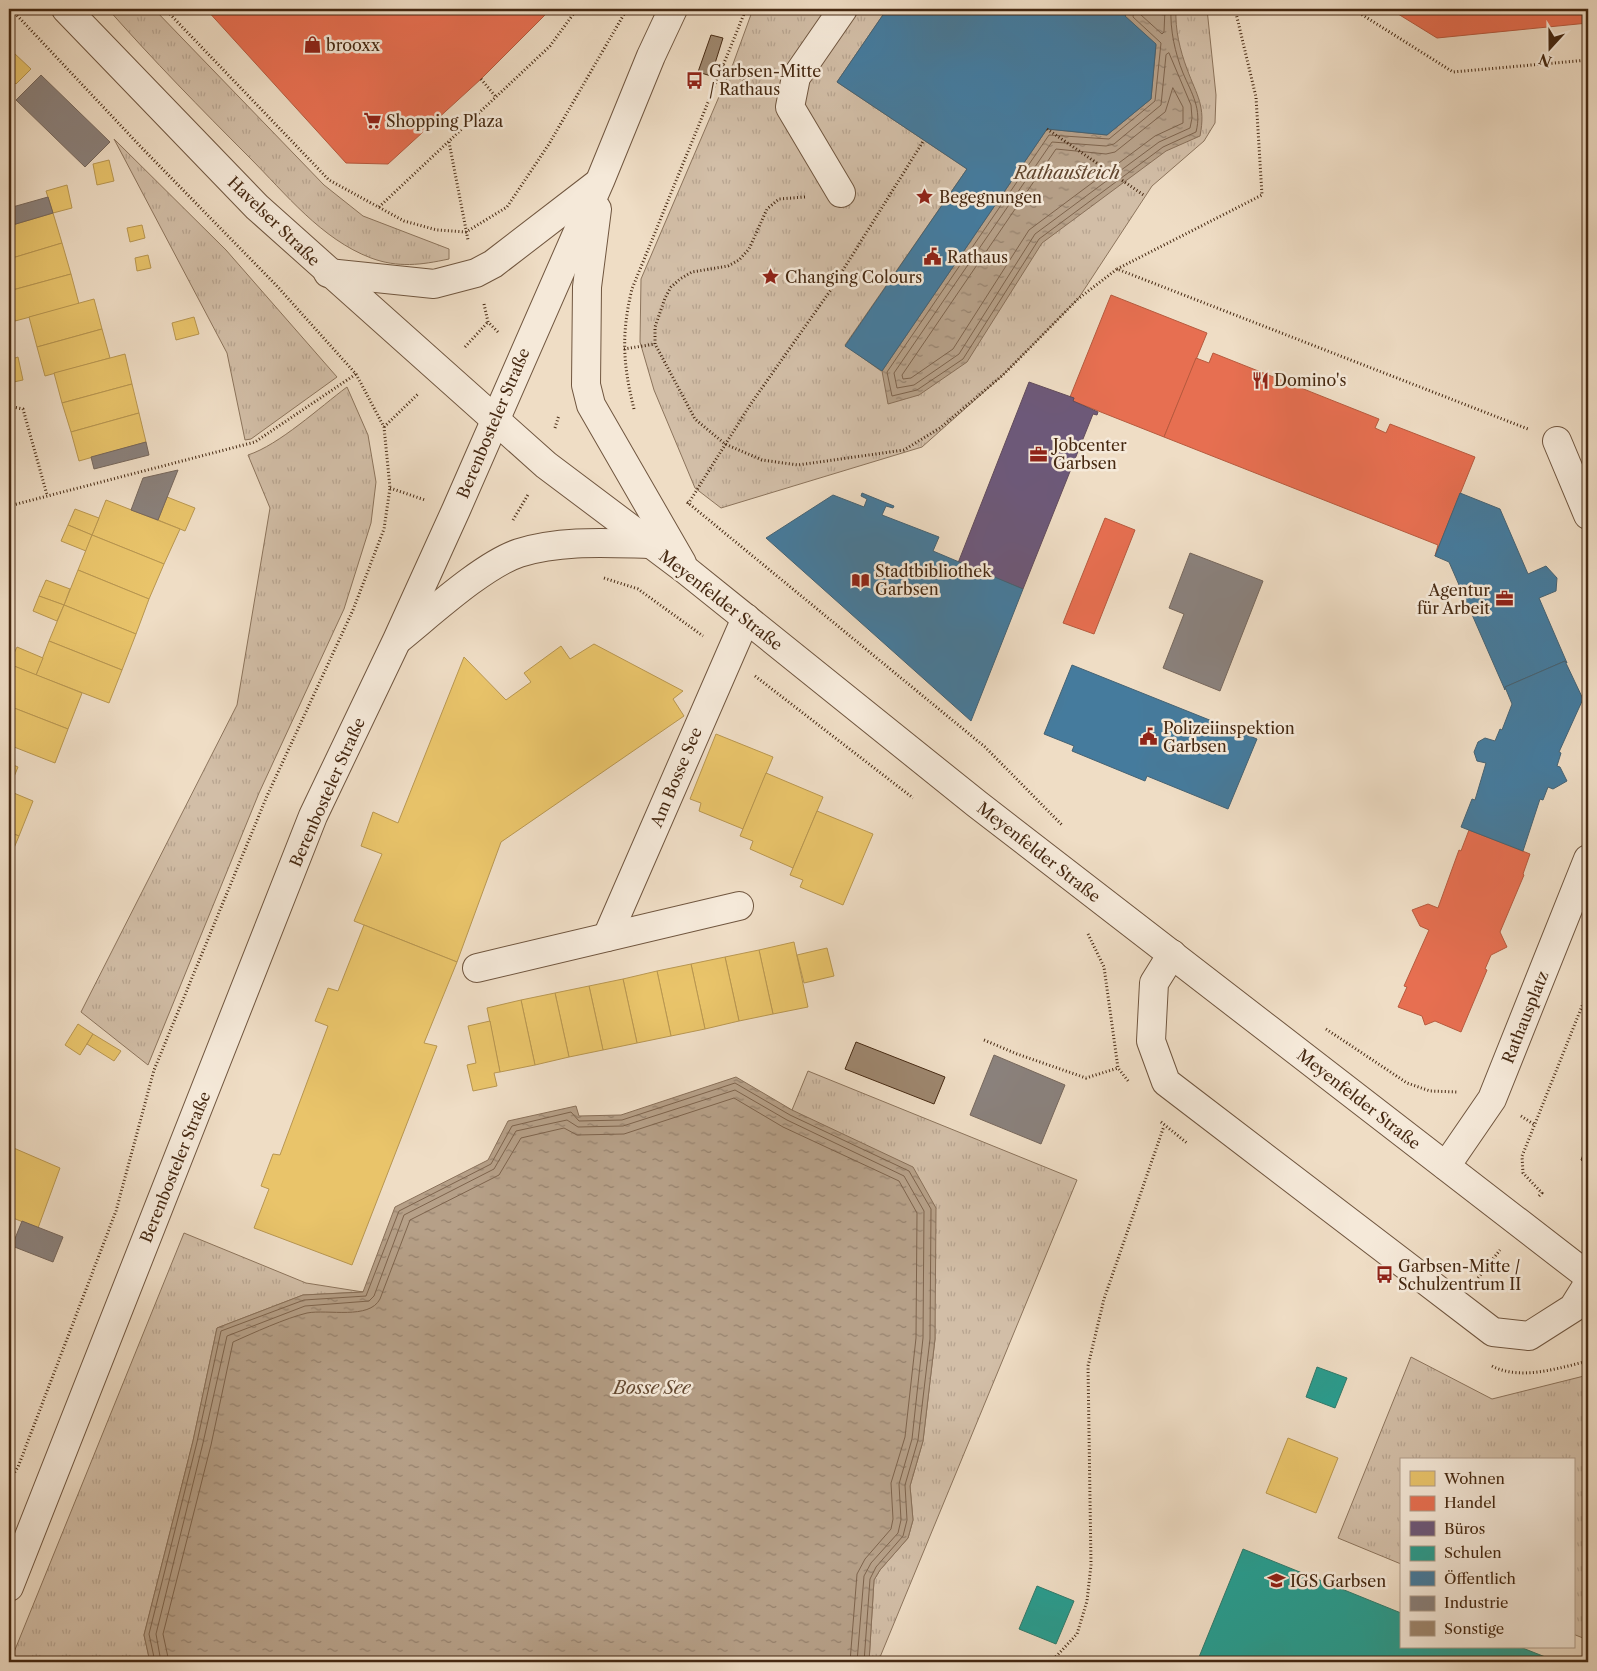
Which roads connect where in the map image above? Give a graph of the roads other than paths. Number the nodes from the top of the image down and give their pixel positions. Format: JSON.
{"nodes":[{"id":1,"x":66,"y":9,"type":"edge"},
{"id":2,"x":673,"y":9,"type":"edge"},
{"id":3,"x":843,"y":9,"type":"edge"},
{"id":4,"x":600,"y":181,"type":"junction"},
{"id":5,"x":841,"y":193,"type":"road end"},
{"id":6,"x":328,"y":273,"type":"junction"},
{"id":7,"x":494,"y":421,"type":"junction"},
{"id":8,"x":1557,"y":441,"type":"road end"},
{"id":9,"x":1588,"y":515,"type":"edge"},
{"id":10,"x":649,"y":544,"type":"junction"},
{"id":11,"x":687,"y":571,"type":"junction"},
{"id":12,"x":746,"y":618,"type":"junction"},
{"id":13,"x":397,"y":640,"type":"junction"},
{"id":14,"x":1588,"y":859,"type":"edge"},
{"id":15,"x":739,"y":906,"type":"dead end"},
{"id":16,"x":607,"y":937,"type":"junction"},
{"id":17,"x":1172,"y":954,"type":"junction"},
{"id":18,"x":477,"y":968,"type":"dead end"},
{"id":19,"x":1446,"y":1166,"type":"junction"},
{"id":20,"x":1588,"y":1276,"type":"edge"},
{"id":21,"x":1588,"y":1284,"type":"edge"},
{"id":22,"x":9,"y":1587,"type":"edge"}],
"edges":[{"from":1,"to":6,"type":"street","name":"Havelser Straße"},
{"from":2,"to":4,"type":"street","name":"Berenbosteler Straße"},
{"from":3,"to":5,"type":"street"},
{"from":4,"to":6,"type":"street"},
{"from":4,"to":7,"type":"street","name":"Berenbosteler Straße"},
{"from":4,"to":11,"type":"street"},
{"from":6,"to":7,"type":"street","name":"Havelser Straße"},
{"from":7,"to":10,"type":"street","name":"Meyenfelder Straße"},
{"from":7,"to":13,"type":"street","name":"Berenbosteler Straße"},
{"from":8,"to":9,"type":"street"},
{"from":10,"to":11,"type":"street","name":"Meyenfelder Straße"},
{"from":10,"to":13,"type":"street"},
{"from":11,"to":12,"type":"street","name":"Meyenfelder Straße"},
{"from":12,"to":16,"type":"street","name":"Am Bosse See"},
{"from":12,"to":17,"type":"street","name":"Meyenfelder Straße"},
{"from":13,"to":22,"type":"street","name":"Berenbosteler Straße"},
{"from":14,"to":19,"type":"street","name":"Rathausplatz"},
{"from":15,"to":16,"type":"street"},
{"from":16,"to":18,"type":"street"},
{"from":17,"to":19,"type":"street","name":"Meyenfelder Straße"},
{"from":17,"to":21,"type":"street"},
{"from":19,"to":20,"type":"street","name":"Meyenfelder Straße"}]}
